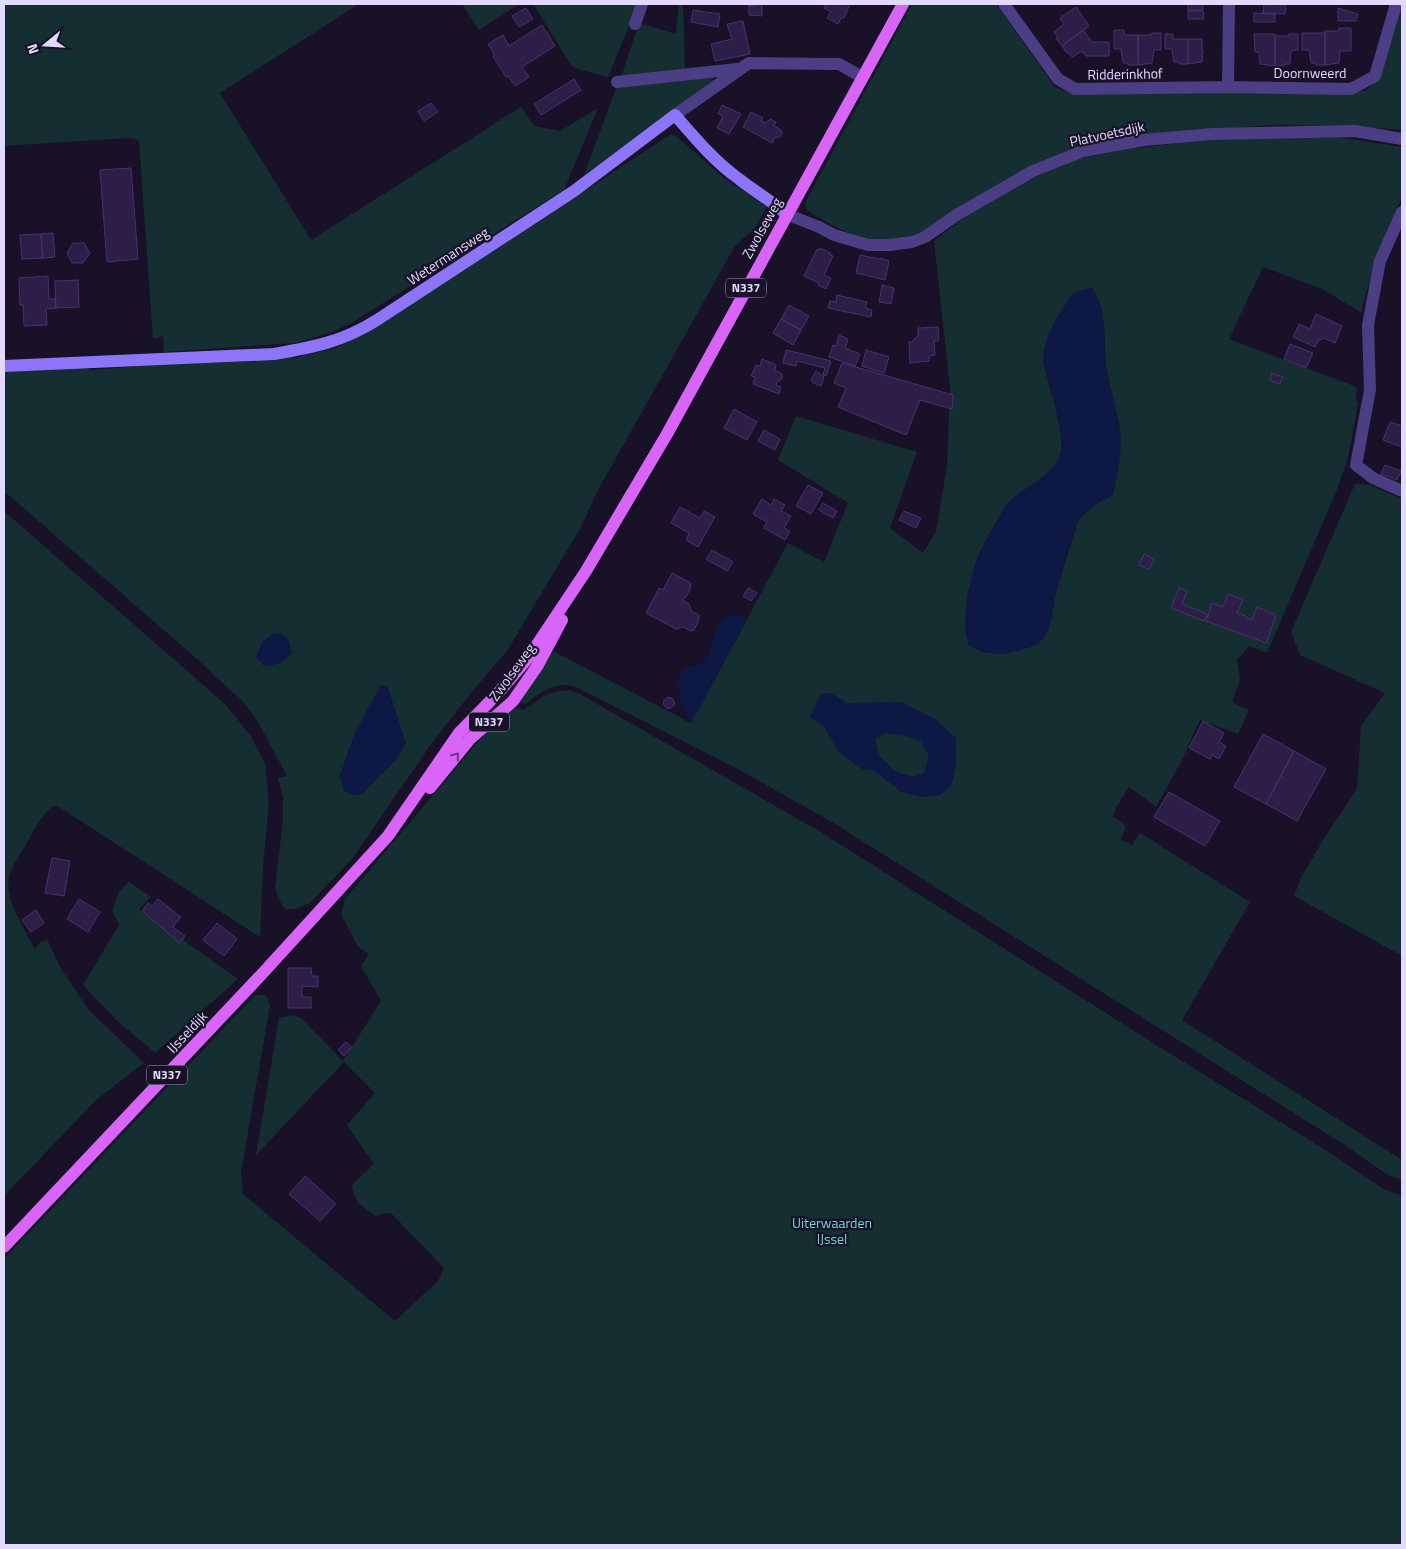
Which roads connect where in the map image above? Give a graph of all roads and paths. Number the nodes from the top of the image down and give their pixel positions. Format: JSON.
{"nodes":[{"id":1,"x":642,"y":4,"type":"edge"},
{"id":2,"x":903,"y":4,"type":"edge"},
{"id":3,"x":1004,"y":4,"type":"edge"},
{"id":4,"x":1230,"y":4,"type":"edge"},
{"id":5,"x":1396,"y":4,"type":"edge"},
{"id":6,"x":635,"y":24,"type":"dead end"},
{"id":7,"x":739,"y":68,"type":"junction"},
{"id":8,"x":862,"y":77,"type":"junction"},
{"id":9,"x":617,"y":82,"type":"dead end"},
{"id":10,"x":1228,"y":88,"type":"junction"},
{"id":11,"x":675,"y":115,"type":"junction"},
{"id":12,"x":1402,"y":138,"type":"edge"},
{"id":13,"x":1402,"y":212,"type":"edge"},
{"id":14,"x":786,"y":214,"type":"junction"},
{"id":15,"x":4,"y":366,"type":"edge"},
{"id":16,"x":1402,"y":491,"type":"edge"},
{"id":17,"x":328,"y":901,"type":"joint"},
{"id":18,"x":4,"y":1247,"type":"edge"}],
"edges":[{"from":1,"to":6,"type":"street"},
{"from":2,"to":8,"type":"main road","name":"Zwolseweg","number":"N337"},
{"from":3,"to":10,"type":"street","name":"Ridderinkhof"},
{"from":4,"to":10,"type":"street"},
{"from":5,"to":10,"type":"street","name":"Doornweerd"},
{"from":7,"to":8,"type":"street","name":"Wetermansweg"},
{"from":7,"to":9,"type":"street"},
{"from":7,"to":11,"type":"street","name":"Wetermansweg"},
{"from":8,"to":14,"type":"main road","name":"Zwolseweg","number":"N337"},
{"from":11,"to":14,"type":"street"},
{"from":11,"to":15,"type":"street","name":"Wetermansweg"},
{"from":12,"to":14,"type":"street","name":"Platvoetsdijk"},
{"from":13,"to":16,"type":"street"},
{"from":14,"to":17,"type":"main road","name":"Zwolseweg","number":"N337"},
{"from":17,"to":18,"type":"main road","name":"IJsseldijk","number":"N337"}]}
